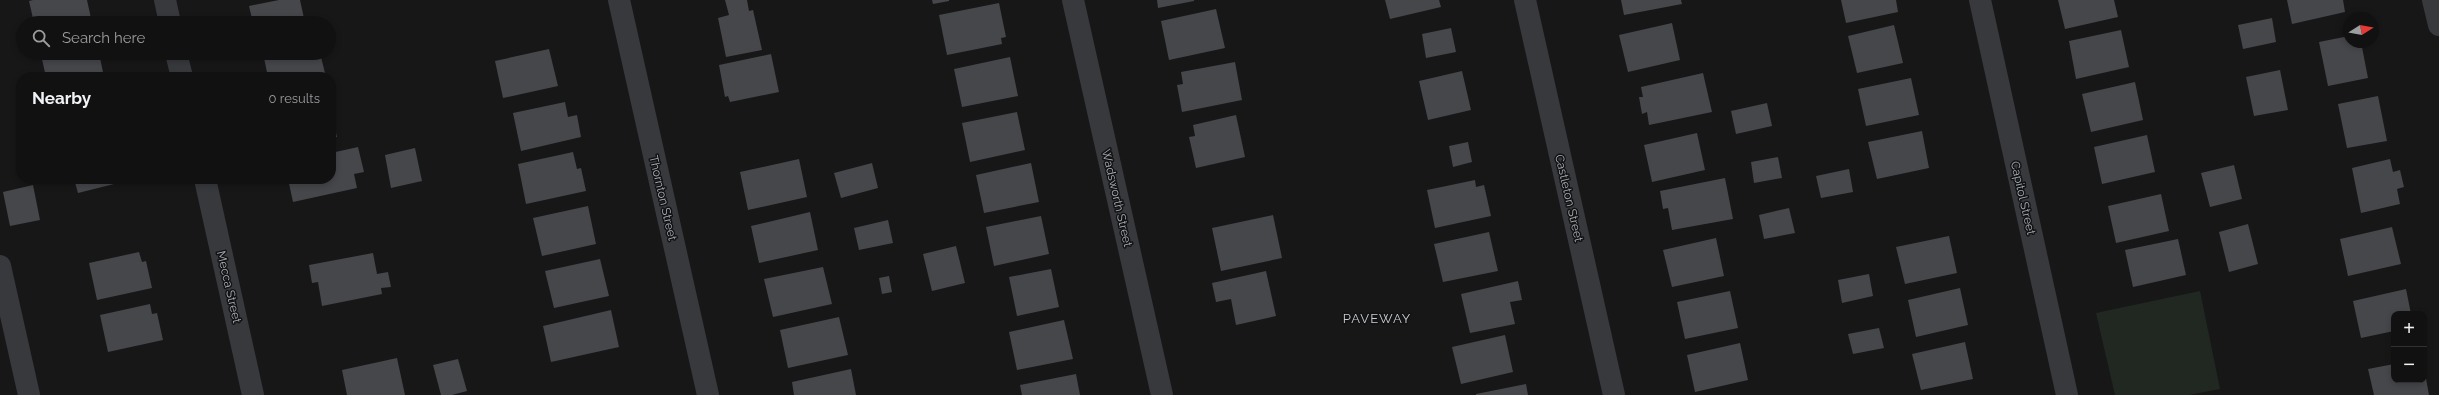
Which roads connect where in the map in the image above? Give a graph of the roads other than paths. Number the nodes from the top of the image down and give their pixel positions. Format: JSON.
{"nodes":[{"id":1,"x":164,"y":0,"type":"edge"},
{"id":2,"x":619,"y":0,"type":"edge"},
{"id":3,"x":1073,"y":0,"type":"edge"},
{"id":4,"x":1525,"y":0,"type":"edge"},
{"id":5,"x":1980,"y":0,"type":"edge"},
{"id":6,"x":2433,"y":0,"type":"edge"},
{"id":7,"x":168,"y":16,"type":"edge"},
{"id":8,"x":2439,"y":25,"type":"edge"},
{"id":9,"x":178,"y":60,"type":"edge"},
{"id":10,"x":181,"y":72,"type":"edge"},
{"id":11,"x":206,"y":184,"type":"edge"},
{"id":12,"x":0,"y":266,"type":"edge"},
{"id":13,"x":29,"y":395,"type":"edge"},
{"id":14,"x":253,"y":395,"type":"edge"},
{"id":15,"x":708,"y":395,"type":"edge"},
{"id":16,"x":1162,"y":395,"type":"edge"},
{"id":17,"x":1614,"y":395,"type":"edge"},
{"id":18,"x":2067,"y":395,"type":"edge"}],
"edges":[{"from":1,"to":7,"type":"street"},
{"from":2,"to":15,"type":"street","name":"Thornton Street"},
{"from":3,"to":16,"type":"street","name":"Wadsworth Street"},
{"from":4,"to":17,"type":"street","name":"Castleton Street"},
{"from":5,"to":18,"type":"street","name":"Capitol Street"},
{"from":6,"to":8,"type":"street"},
{"from":9,"to":10,"type":"street"},
{"from":11,"to":14,"type":"street","name":"Mecca Street"},
{"from":12,"to":13,"type":"street"}]}
